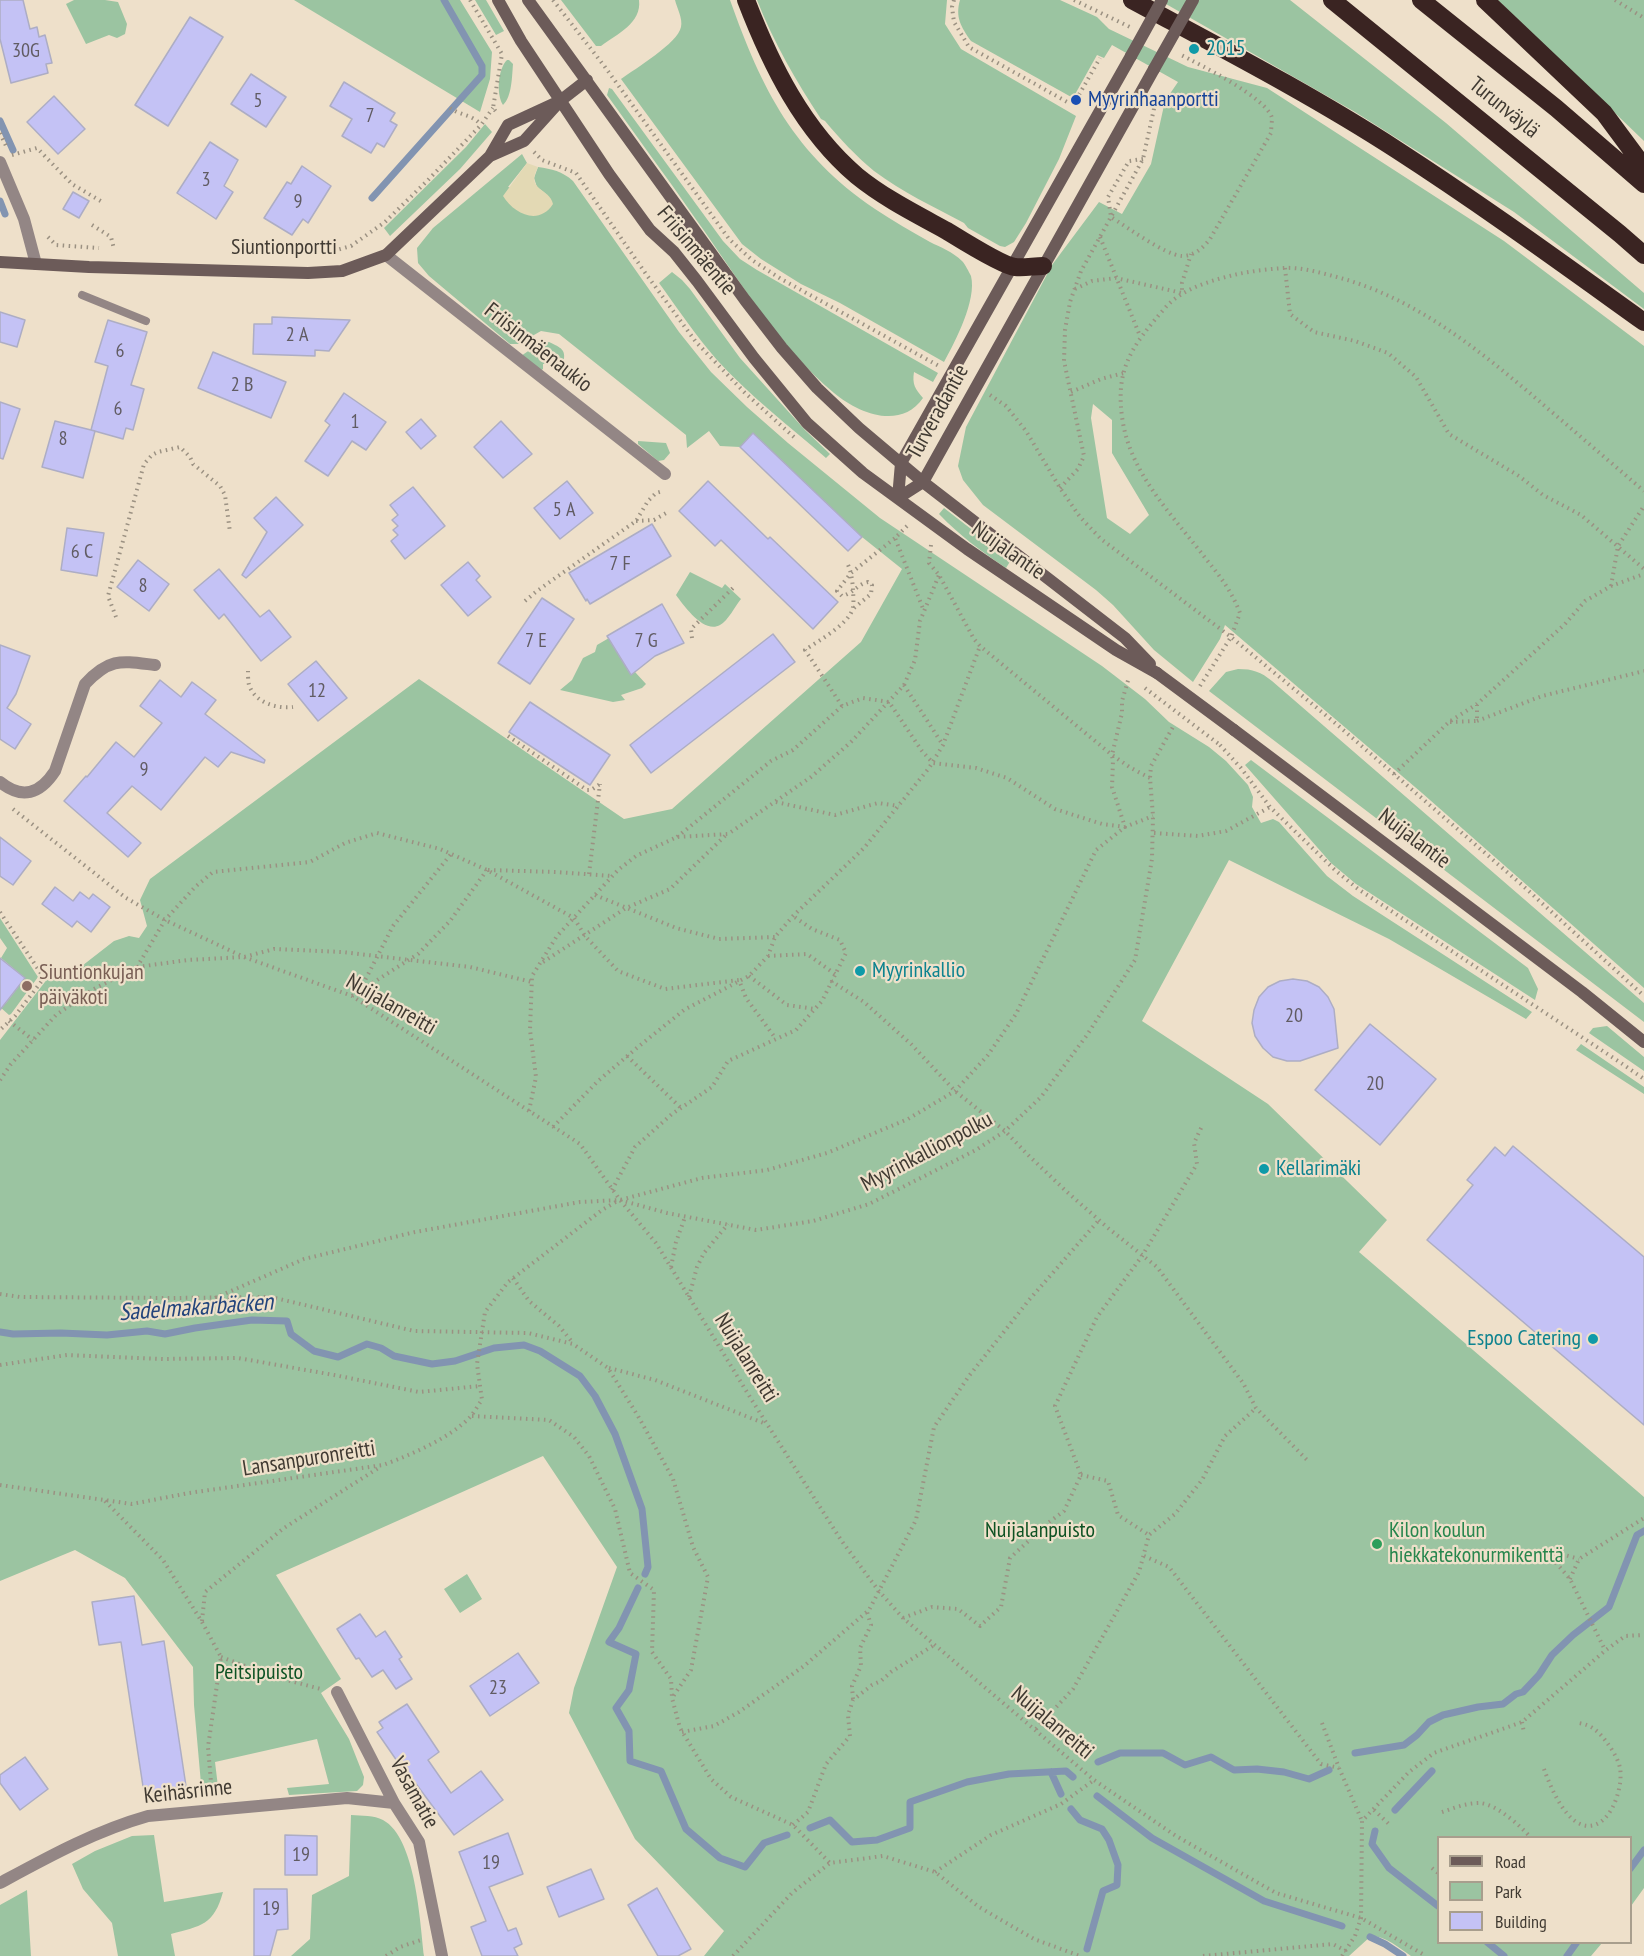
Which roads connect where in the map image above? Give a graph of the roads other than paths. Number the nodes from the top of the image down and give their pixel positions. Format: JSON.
{"nodes":[{"id":1,"x":498,"y":0,"type":"edge"},
{"id":2,"x":528,"y":0,"type":"edge"},
{"id":3,"x":746,"y":0,"type":"edge"},
{"id":4,"x":1132,"y":0,"type":"edge"},
{"id":5,"x":1162,"y":0,"type":"edge"},
{"id":6,"x":1193,"y":0,"type":"edge"},
{"id":7,"x":1332,"y":0,"type":"edge"},
{"id":8,"x":1421,"y":0,"type":"edge"},
{"id":9,"x":1485,"y":0,"type":"edge"},
{"id":10,"x":586,"y":80,"type":"junction"},
{"id":11,"x":560,"y":101,"type":"junction"},
{"id":12,"x":489,"y":156,"type":"junction"},
{"id":13,"x":5,"y":159,"type":"edge"},
{"id":14,"x":1644,"y":167,"type":"edge"},
{"id":15,"x":1644,"y":184,"type":"edge"},
{"id":16,"x":387,"y":255,"type":"junction"},
{"id":17,"x":1644,"y":255,"type":"edge"},
{"id":18,"x":0,"y":262,"type":"edge"},
{"id":19,"x":36,"y":264,"type":"junction"},
{"id":20,"x":1042,"y":266,"type":"junction"},
{"id":21,"x":1013,"y":267,"type":"junction"},
{"id":22,"x":82,"y":294,"type":"dead end"},
{"id":23,"x":146,"y":321,"type":"dead end"},
{"id":24,"x":1644,"y":322,"type":"edge"},
{"id":25,"x":901,"y":463,"type":"junction"},
{"id":26,"x":665,"y":474,"type":"dead end"},
{"id":27,"x":923,"y":482,"type":"junction"},
{"id":28,"x":898,"y":498,"type":"junction"},
{"id":29,"x":155,"y":665,"type":"dead end"},
{"id":30,"x":1157,"y":673,"type":"junction"},
{"id":31,"x":0,"y":782,"type":"edge"},
{"id":32,"x":1644,"y":1042,"type":"edge"},
{"id":33,"x":337,"y":1692,"type":"road end"},
{"id":34,"x":394,"y":1803,"type":"junction"},
{"id":35,"x":0,"y":1883,"type":"edge"},
{"id":36,"x":442,"y":1956,"type":"edge"}],
"edges":[{"from":1,"to":11,"type":"main road","name":"Friisinmäentie"},
{"from":2,"to":10,"type":"main road","name":"Friisinmäentie"},
{"from":3,"to":21,"type":"highway"},
{"from":4,"to":24,"type":"highway"},
{"from":5,"to":21,"type":"main road","name":"Turveradantie","bridge":true},
{"from":6,"to":20,"type":"main road","name":"Turveradantie","bridge":true},
{"from":7,"to":17,"type":"highway","name":"Turunväylä"},
{"from":8,"to":15,"type":"highway","name":"Turunväylä"},
{"from":9,"to":14,"type":"highway"},
{"from":10,"to":11,"type":"main road","name":"Siuntionportti"},
{"from":10,"to":25,"type":"main road","name":"Friisinmäentie"},
{"from":11,"to":12,"type":"main road","name":"Siuntionportti"},
{"from":11,"to":12,"type":"main road","name":"Siuntionportti"},
{"from":11,"to":28,"type":"main road","name":"Friisinmäentie"},
{"from":12,"to":16,"type":"main road","name":"Siuntionportti"},
{"from":13,"to":19,"type":"street"},
{"from":16,"to":19,"type":"main road","name":"Siuntionportti"},
{"from":16,"to":26,"type":"street","name":"Friisinmäenaukio"},
{"from":18,"to":19,"type":"main road","name":"Siuntionportti"},
{"from":20,"to":21,"type":"highway"},
{"from":20,"to":27,"type":"main road","name":"Turveradantie"},
{"from":21,"to":25,"type":"main road","name":"Turveradantie"},
{"from":22,"to":23,"type":"lane"},
{"from":25,"to":27,"type":"main road","name":"Friisinmäentie"},
{"from":25,"to":28,"type":"main road","name":"Turveradantie"},
{"from":27,"to":28,"type":"main road","name":"Turveradantie"},
{"from":27,"to":30,"type":"main road","name":"Nuijalantie"},
{"from":28,"to":30,"type":"main road","name":"Nuijalantie"},
{"from":29,"to":31,"type":"street"},
{"from":30,"to":32,"type":"main road","name":"Nuijalantie","bridge":true},
{"from":33,"to":34,"type":"street","name":"Vasamatie"},
{"from":34,"to":35,"type":"street","name":"Keihäsrinne"},
{"from":34,"to":36,"type":"street","name":"Vasamatie"}]}
